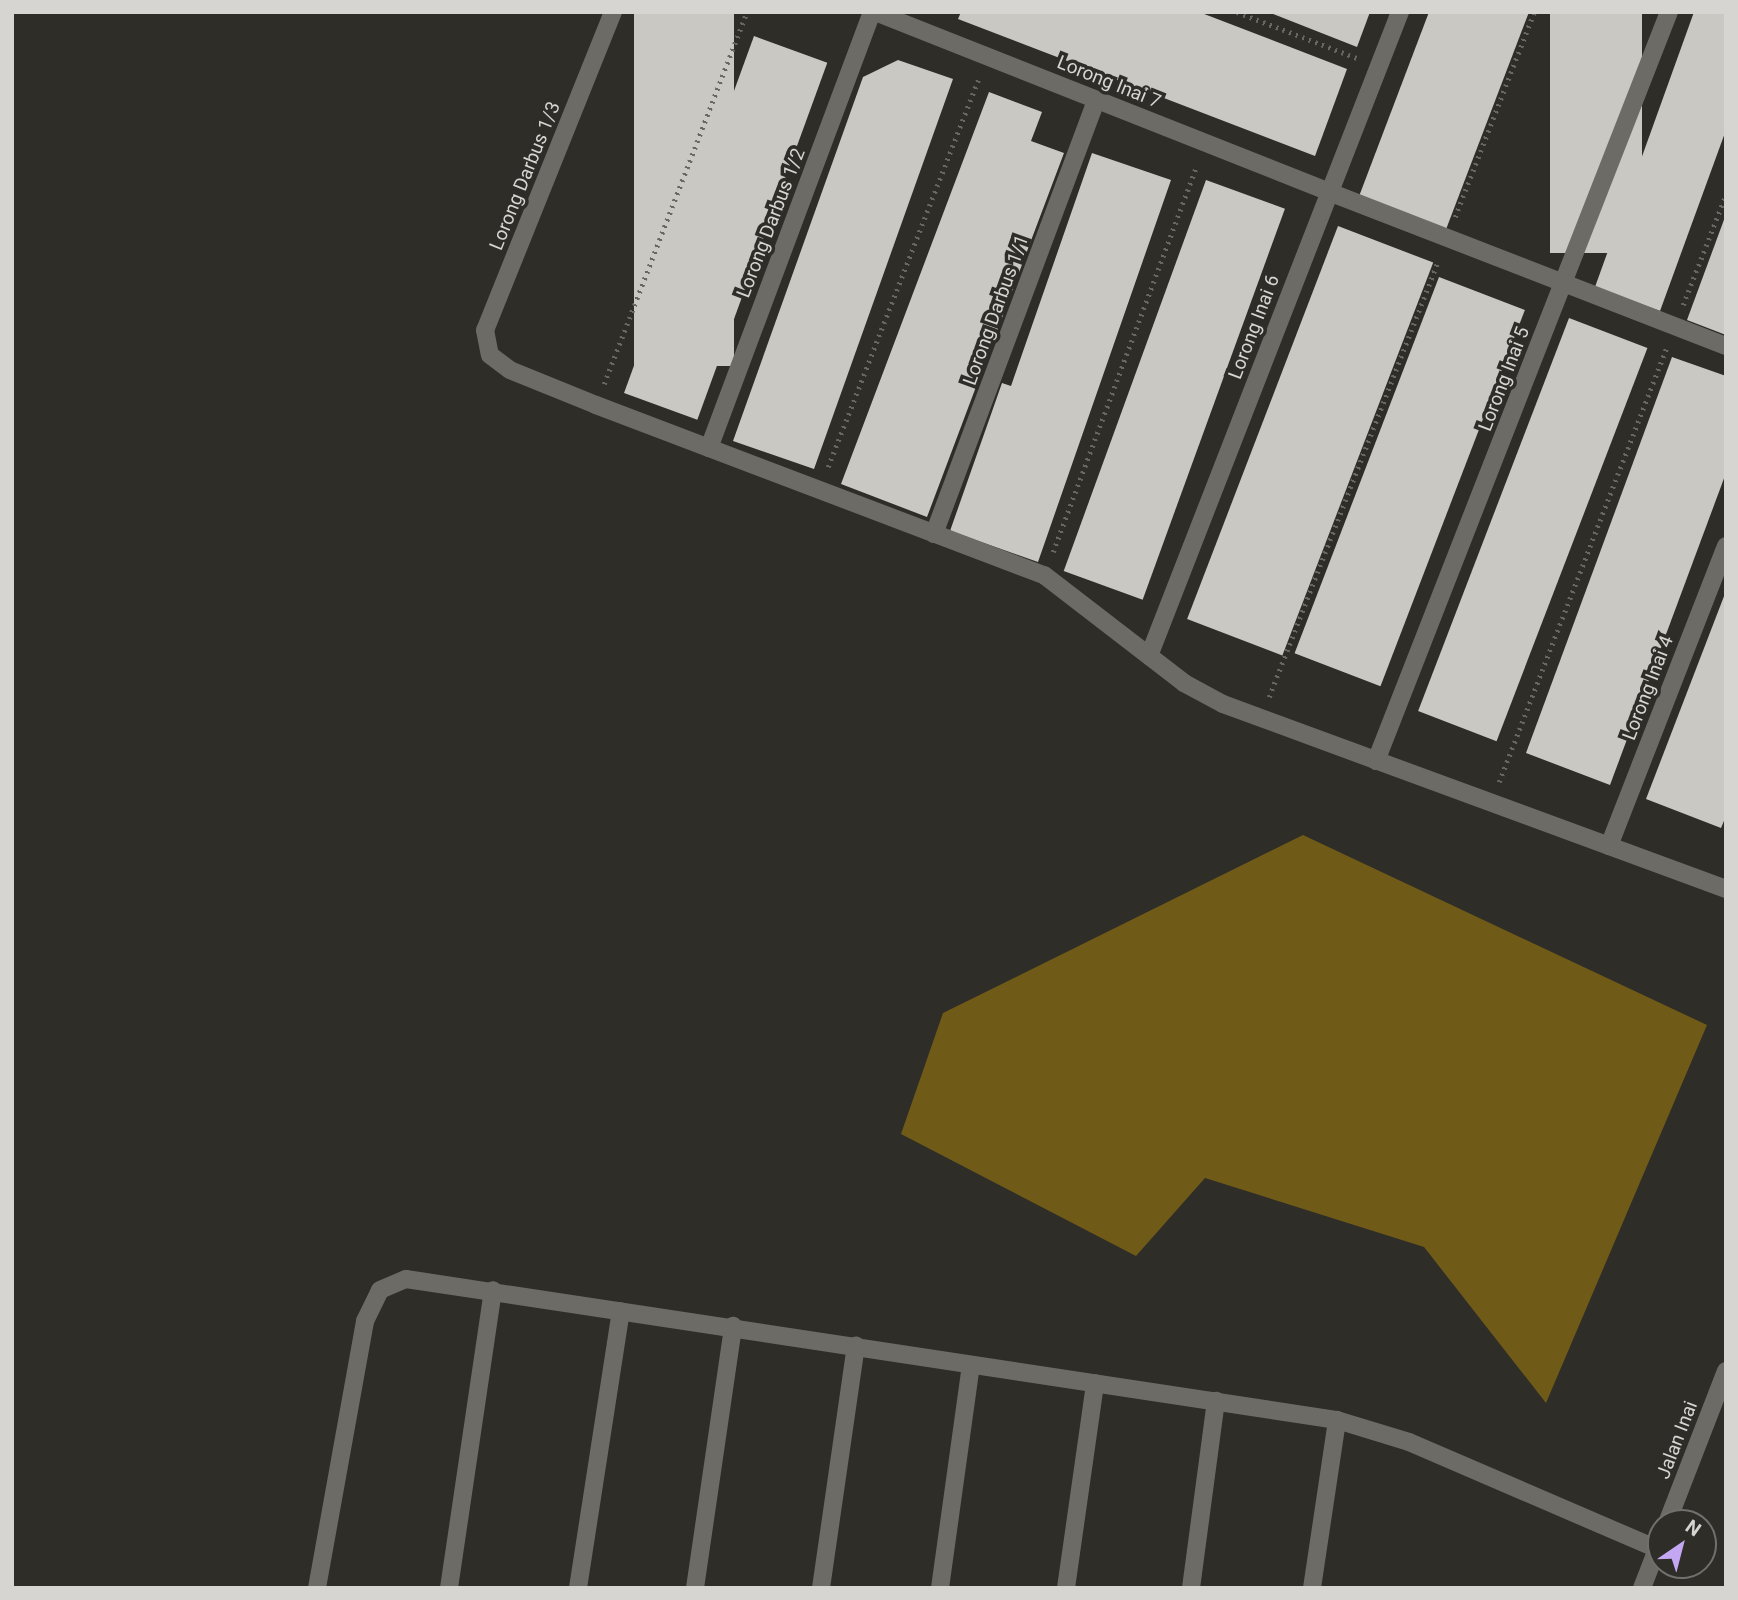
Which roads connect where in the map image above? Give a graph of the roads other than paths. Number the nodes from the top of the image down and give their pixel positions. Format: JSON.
{"nodes":[{"id":1,"x":613,"y":12,"type":"edge"},
{"id":2,"x":874,"y":12,"type":"edge"},
{"id":3,"x":1400,"y":12,"type":"edge"},
{"id":4,"x":1669,"y":12,"type":"edge"},
{"id":5,"x":1097,"y":100,"type":"junction"},
{"id":6,"x":1329,"y":192,"type":"junction"},
{"id":7,"x":1564,"y":283,"type":"junction"},
{"id":8,"x":1726,"y":346,"type":"edge"},
{"id":9,"x":709,"y":448,"type":"junction"},
{"id":10,"x":934,"y":534,"type":"junction"},
{"id":11,"x":1726,"y":545,"type":"edge"},
{"id":12,"x":1149,"y":656,"type":"junction"},
{"id":13,"x":1376,"y":761,"type":"junction"},
{"id":14,"x":1609,"y":846,"type":"junction"},
{"id":15,"x":1726,"y":889,"type":"edge"},
{"id":16,"x":493,"y":1290,"type":"junction"},
{"id":17,"x":621,"y":1311,"type":"junction"},
{"id":18,"x":733,"y":1326,"type":"junction"},
{"id":19,"x":856,"y":1346,"type":"junction"},
{"id":20,"x":971,"y":1366,"type":"junction"},
{"id":21,"x":1726,"y":1371,"type":"edge"},
{"id":22,"x":1095,"y":1384,"type":"junction"},
{"id":23,"x":1216,"y":1401,"type":"junction"},
{"id":24,"x":1337,"y":1420,"type":"junction"},
{"id":25,"x":1672,"y":1509,"type":"edge"},
{"id":26,"x":1647,"y":1539,"type":"edge"},
{"id":27,"x":317,"y":1588,"type":"edge"},
{"id":28,"x":449,"y":1588,"type":"edge"},
{"id":29,"x":578,"y":1588,"type":"edge"},
{"id":30,"x":695,"y":1588,"type":"edge"},
{"id":31,"x":821,"y":1588,"type":"edge"},
{"id":32,"x":940,"y":1588,"type":"edge"},
{"id":33,"x":1066,"y":1588,"type":"edge"},
{"id":34,"x":1191,"y":1588,"type":"edge"},
{"id":35,"x":1312,"y":1588,"type":"edge"}],
"edges":[{"from":1,"to":9,"type":"street","name":"Lorong Darbus 1/3"},
{"from":2,"to":5,"type":"street","name":"Lorong Inai 7"},
{"from":2,"to":9,"type":"street","name":"Lorong Darbus 1/2"},
{"from":3,"to":6,"type":"street","name":"Lorong Inai 6"},
{"from":4,"to":7,"type":"street","name":"Lorong Inai 5"},
{"from":5,"to":6,"type":"street","name":"Lorong Inai 7"},
{"from":5,"to":10,"type":"street","name":"Lorong Darbus 1/1"},
{"from":6,"to":7,"type":"street","name":"Lorong Inai 7"},
{"from":6,"to":12,"type":"street","name":"Lorong Inai 6"},
{"from":7,"to":8,"type":"street","name":"Lorong Inai 7"},
{"from":7,"to":13,"type":"street","name":"Lorong Inai 5"},
{"from":9,"to":10,"type":"street"},
{"from":10,"to":12,"type":"street"},
{"from":11,"to":14,"type":"street","name":"Lorong Inai 4"},
{"from":12,"to":13,"type":"street"},
{"from":13,"to":14,"type":"street"},
{"from":14,"to":15,"type":"street"},
{"from":16,"to":17,"type":"street"},
{"from":16,"to":27,"type":"street"},
{"from":16,"to":28,"type":"street"},
{"from":17,"to":18,"type":"street"},
{"from":17,"to":29,"type":"street"},
{"from":18,"to":19,"type":"street"},
{"from":18,"to":30,"type":"street"},
{"from":19,"to":20,"type":"street"},
{"from":19,"to":31,"type":"street"},
{"from":20,"to":22,"type":"street"},
{"from":20,"to":32,"type":"street"},
{"from":21,"to":25,"type":"street","name":"Jalan Inai"},
{"from":22,"to":23,"type":"street"},
{"from":22,"to":33,"type":"street"},
{"from":23,"to":24,"type":"street"},
{"from":23,"to":34,"type":"street"},
{"from":24,"to":26,"type":"street"},
{"from":24,"to":35,"type":"street"}]}
